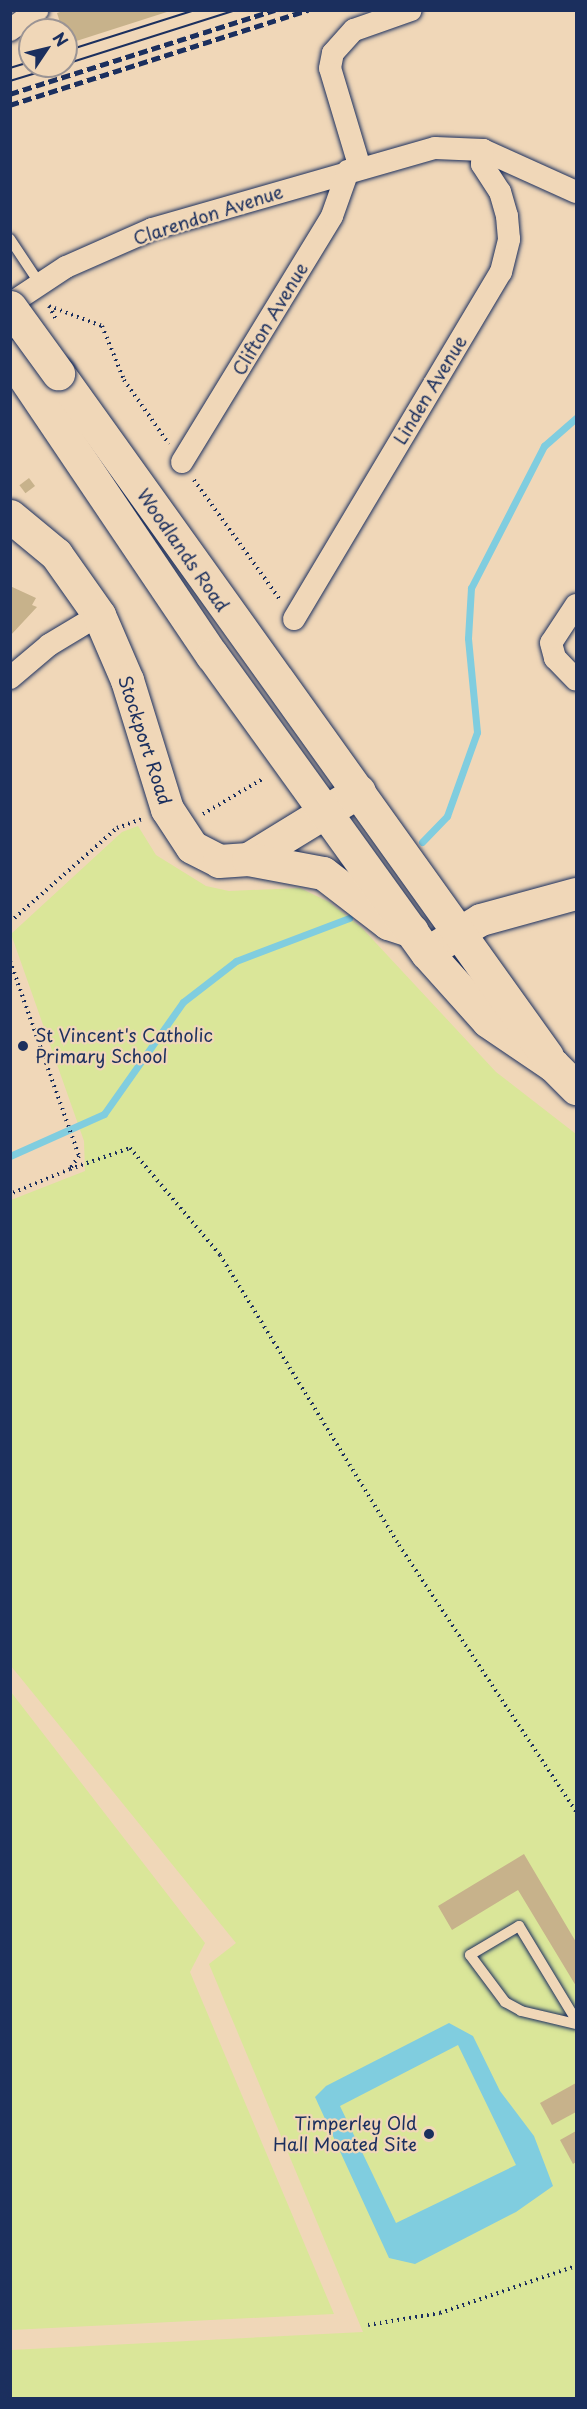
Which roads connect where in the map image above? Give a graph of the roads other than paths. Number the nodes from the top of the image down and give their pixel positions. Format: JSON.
{"nodes":[{"id":1,"x":38,"y":10,"type":"edge"},
{"id":2,"x":411,"y":10,"type":"edge"},
{"id":3,"x":10,"y":30,"type":"edge"},
{"id":4,"x":483,"y":150,"type":"junction"},
{"id":5,"x":354,"y":170,"type":"junction"},
{"id":6,"x":576,"y":192,"type":"edge"},
{"id":7,"x":10,"y":239,"type":"edge"},
{"id":8,"x":40,"y":284,"type":"junction"},
{"id":9,"x":20,"y":306,"type":"edge"},
{"id":10,"x":10,"y":356,"type":"edge"},
{"id":11,"x":49,"y":384,"type":"junction"},
{"id":12,"x":182,"y":462,"type":"road end"},
{"id":13,"x":10,"y":516,"type":"edge"},
{"id":14,"x":576,"y":605,"type":"edge"},
{"id":15,"x":99,"y":615,"type":"junction"},
{"id":16,"x":294,"y":619,"type":"road end"},
{"id":17,"x":10,"y":678,"type":"edge"},
{"id":18,"x":576,"y":680,"type":"edge"},
{"id":19,"x":359,"y":791,"type":"junction"},
{"id":20,"x":325,"y":815,"type":"junction"},
{"id":21,"x":248,"y":859,"type":"junction"},
{"id":22,"x":576,"y":894,"type":"edge"},
{"id":23,"x":459,"y":931,"type":"junction"},
{"id":24,"x":419,"y":942,"type":"junction"},
{"id":25,"x":553,"y":1065,"type":"junction"},
{"id":26,"x":576,"y":1088,"type":"edge"},
{"id":27,"x":576,"y":2022,"type":"edge"}],
"edges":[{"from":1,"to":3,"type":"street"},
{"from":2,"to":5,"type":"street"},
{"from":4,"to":5,"type":"street","name":"Clarendon Avenue"},
{"from":4,"to":6,"type":"street"},
{"from":4,"to":16,"type":"street","name":"Linden Avenue"},
{"from":5,"to":8,"type":"street","name":"Clarendon Avenue"},
{"from":5,"to":12,"type":"street","name":"Clifton Avenue"},
{"from":7,"to":8,"type":"lane"},
{"from":8,"to":9,"type":"street","name":"Clarendon Avenue"},
{"from":9,"to":11,"type":"main road","name":"Woodlands Road","bridge":true},
{"from":10,"to":11,"type":"main road","name":"Woodlands Road"},
{"from":11,"to":19,"type":"main road","name":"Woodlands Road"},
{"from":11,"to":20,"type":"main road","name":"Woodlands Road"},
{"from":13,"to":15,"type":"main road","name":"Stockport Road"},
{"from":14,"to":18,"type":"street"},
{"from":15,"to":17,"type":"street"},
{"from":15,"to":21,"type":"main road","name":"Stockport Road"},
{"from":19,"to":20,"type":"main road"},
{"from":19,"to":23,"type":"main road"},
{"from":20,"to":21,"type":"main road"},
{"from":20,"to":24,"type":"main road"},
{"from":21,"to":24,"type":"main road"},
{"from":22,"to":23,"type":"street"},
{"from":23,"to":24,"type":"street"},
{"from":23,"to":25,"type":"main road"},
{"from":24,"to":25,"type":"main road"},
{"from":25,"to":26,"type":"main road"},
{"from":27,"to":27,"type":"lane"}]}
